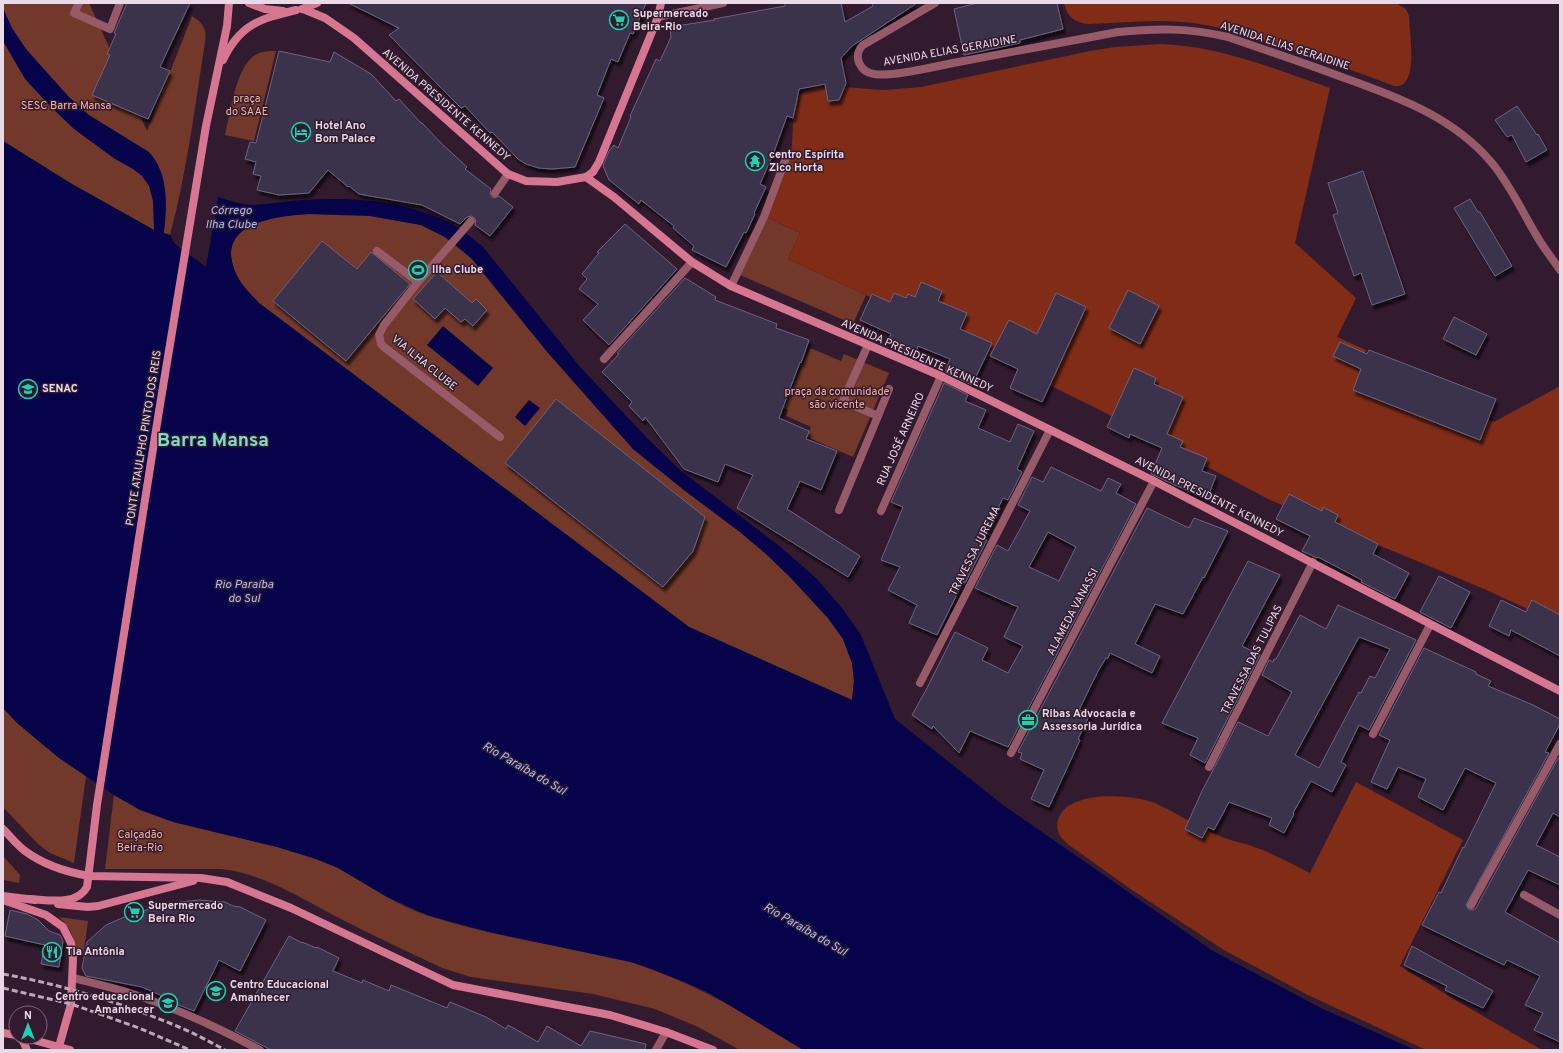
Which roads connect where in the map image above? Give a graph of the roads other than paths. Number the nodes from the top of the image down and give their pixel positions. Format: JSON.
{"nodes":[{"id":1,"x":79,"y":3,"type":"edge"},
{"id":2,"x":120,"y":3,"type":"edge"},
{"id":3,"x":248,"y":3,"type":"edge"},
{"id":4,"x":317,"y":3,"type":"edge"},
{"id":5,"x":666,"y":3,"type":"edge"},
{"id":6,"x":723,"y":3,"type":"edge"},
{"id":7,"x":935,"y":3,"type":"edge"},
{"id":8,"x":228,"y":4,"type":"edge"},
{"id":9,"x":299,"y":9,"type":"junction"},
{"id":10,"x":659,"y":10,"type":"edge"},
{"id":11,"x":216,"y":75,"type":"junction"},
{"id":12,"x":786,"y":158,"type":"dead end"},
{"id":13,"x":508,"y":174,"type":"junction"},
{"id":14,"x":586,"y":177,"type":"junction"},
{"id":15,"x":495,"y":193,"type":"dead end"},
{"id":16,"x":471,"y":221,"type":"dead end"},
{"id":17,"x":377,"y":251,"type":"dead end"},
{"id":18,"x":692,"y":262,"type":"junction"},
{"id":19,"x":1560,"y":270,"type":"edge"},
{"id":20,"x":418,"y":282,"type":"junction"},
{"id":21,"x":731,"y":286,"type":"junction"},
{"id":22,"x":868,"y":345,"type":"junction"},
{"id":23,"x":604,"y":359,"type":"dead end"},
{"id":24,"x":941,"y":376,"type":"junction"},
{"id":25,"x":889,"y":389,"type":"dead end"},
{"id":26,"x":878,"y":416,"type":"junction"},
{"id":27,"x":1050,"y":430,"type":"junction"},
{"id":28,"x":500,"y":437,"type":"dead end"},
{"id":29,"x":1154,"y":481,"type":"junction"},
{"id":30,"x":838,"y":510,"type":"dead end"},
{"id":31,"x":881,"y":511,"type":"dead end"},
{"id":32,"x":1313,"y":562,"type":"junction"},
{"id":33,"x":1430,"y":625,"type":"junction"},
{"id":34,"x":920,"y":683,"type":"dead end"},
{"id":35,"x":1560,"y":691,"type":"edge"},
{"id":36,"x":1373,"y":734,"type":"dead end"},
{"id":37,"x":1560,"y":744,"type":"edge"},
{"id":38,"x":1011,"y":753,"type":"dead end"},
{"id":39,"x":1210,"y":768,"type":"dead end"},
{"id":40,"x":3,"y":829,"type":"edge"},
{"id":41,"x":89,"y":876,"type":"junction"},
{"id":42,"x":201,"y":878,"type":"junction"},
{"id":43,"x":1524,"y":895,"type":"dead end"},
{"id":44,"x":3,"y":896,"type":"edge"},
{"id":45,"x":30,"y":899,"type":"junction"},
{"id":46,"x":3,"y":900,"type":"edge"},
{"id":47,"x":1472,"y":905,"type":"dead end"},
{"id":48,"x":1560,"y":915,"type":"edge"},
{"id":49,"x":73,"y":978,"type":"junction"},
{"id":50,"x":666,"y":1032,"type":"junction"},
{"id":51,"x":47,"y":1045,"type":"edge"},
{"id":52,"x":59,"y":1049,"type":"edge"},
{"id":53,"x":70,"y":1050,"type":"edge"},
{"id":54,"x":260,"y":1050,"type":"edge"},
{"id":55,"x":656,"y":1050,"type":"edge"},
{"id":56,"x":712,"y":1050,"type":"edge"}],
"edges":[{"from":1,"to":2,"type":"street"},
{"from":3,"to":9,"type":"street"},
{"from":4,"to":9,"type":"street"},
{"from":5,"to":10,"type":"street"},
{"from":6,"to":10,"type":"street"},
{"from":7,"to":19,"type":"street","name":"AVENIDA ELIAS GERAIDINE"},
{"from":8,"to":11,"type":"street"},
{"from":9,"to":11,"type":"street"},
{"from":9,"to":13,"type":"street","name":"AVENIDA PRESIDENTE KENNEDY"},
{"from":10,"to":14,"type":"street"},
{"from":11,"to":41,"type":"street","name":"PONTE ATAULPHO PINTO DOS REIS"},
{"from":12,"to":21,"type":"street"},
{"from":13,"to":14,"type":"street","name":"AVENIDA PRESIDENTE KENNEDY"},
{"from":13,"to":15,"type":"street"},
{"from":14,"to":18,"type":"street","name":"AVENIDA PRESIDENTE KENNEDY"},
{"from":16,"to":20,"type":"street","name":"VIA ILHA CLUBE"},
{"from":17,"to":20,"type":"street"},
{"from":18,"to":21,"type":"street","name":"AVENIDA PRESIDENTE KENNEDY"},
{"from":18,"to":23,"type":"street"},
{"from":20,"to":28,"type":"street","name":"VIA ILHA CLUBE"},
{"from":21,"to":22,"type":"street","name":"AVENIDA PRESIDENTE KENNEDY"},
{"from":22,"to":24,"type":"street","name":"AVENIDA PRESIDENTE KENNEDY"},
{"from":22,"to":26,"type":"street"},
{"from":24,"to":27,"type":"street","name":"AVENIDA PRESIDENTE KENNEDY"},
{"from":24,"to":31,"type":"street","name":"RUA JOSÉ ARNEIRO"},
{"from":25,"to":26,"type":"street"},
{"from":26,"to":30,"type":"street"},
{"from":27,"to":29,"type":"street","name":"AVENIDA PRESIDENTE KENNEDY"},
{"from":27,"to":34,"type":"street","name":"TRAVESSA JUREMA"},
{"from":29,"to":32,"type":"street","name":"AVENIDA PRESIDENTE KENNEDY"},
{"from":29,"to":38,"type":"street","name":"ALAMEDA VANASSI"},
{"from":32,"to":33,"type":"street","name":"AVENIDA PRESIDENTE KENNEDY"},
{"from":32,"to":39,"type":"street","name":"TRAVESSA DAS TULIPAS"},
{"from":33,"to":35,"type":"street","name":"AVENIDA PRESIDENTE KENNEDY"},
{"from":33,"to":36,"type":"street"},
{"from":37,"to":47,"type":"street"},
{"from":40,"to":41,"type":"street"},
{"from":41,"to":42,"type":"street"},
{"from":41,"to":45,"type":"street","name":"PONTE ATAULPHO PINTO DOS REIS"},
{"from":42,"to":45,"type":"street"},
{"from":42,"to":50,"type":"street"},
{"from":43,"to":48,"type":"street"},
{"from":44,"to":45,"type":"street"},
{"from":46,"to":49,"type":"street"},
{"from":49,"to":52,"type":"street"},
{"from":49,"to":54,"type":"street"},
{"from":50,"to":55,"type":"street"},
{"from":50,"to":56,"type":"street"},
{"from":51,"to":52,"type":"street"},
{"from":52,"to":53,"type":"street"}]}
